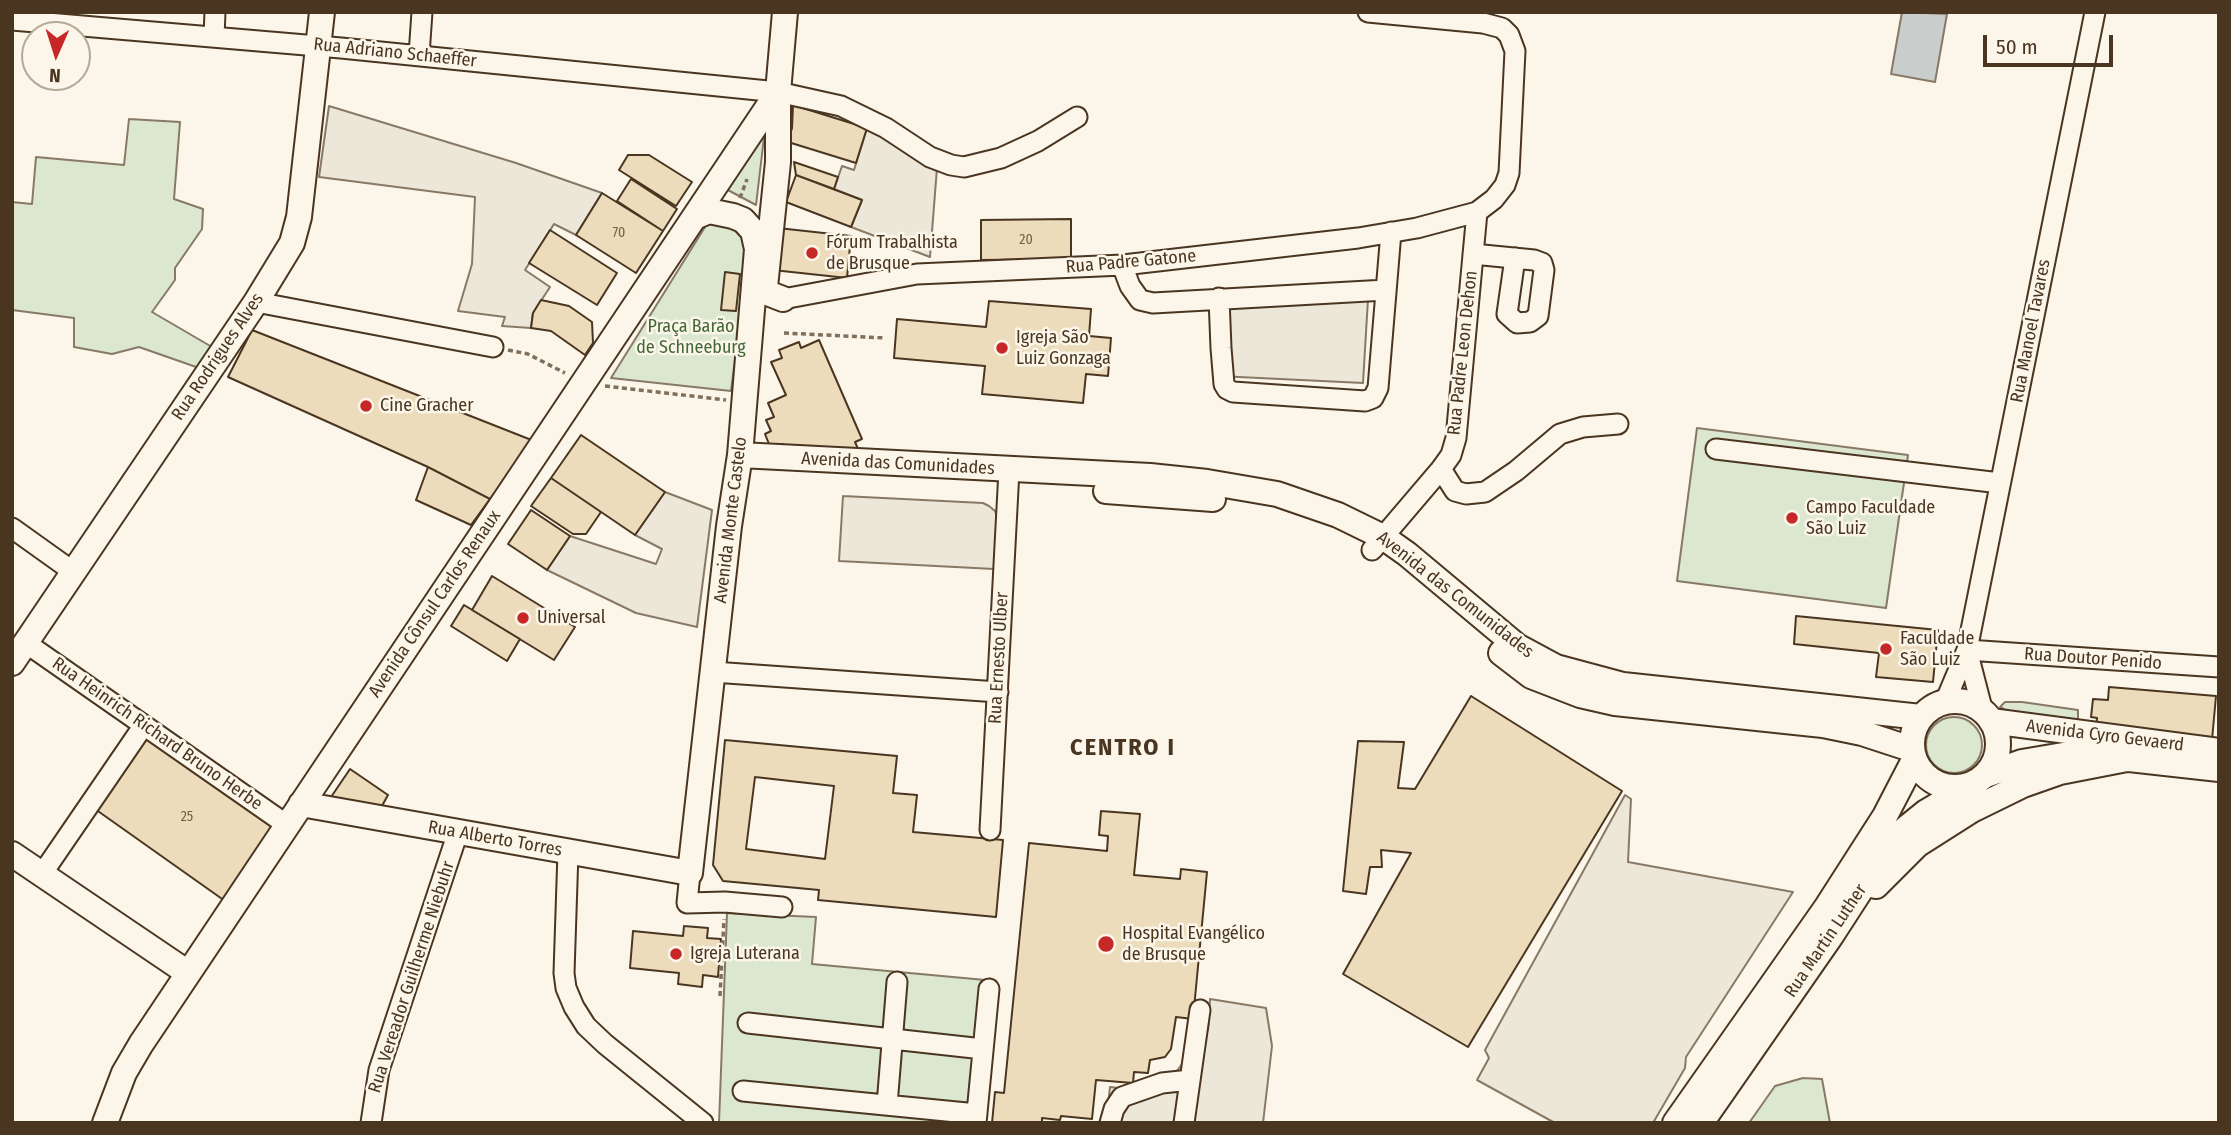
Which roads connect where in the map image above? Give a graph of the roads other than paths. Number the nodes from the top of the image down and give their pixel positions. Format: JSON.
{"nodes":[{"id":1,"x":215,"y":12,"type":"edge"},
{"id":2,"x":322,"y":12,"type":"edge"},
{"id":3,"x":422,"y":12,"type":"edge"},
{"id":4,"x":785,"y":12,"type":"edge"},
{"id":5,"x":1368,"y":12,"type":"edge"},
{"id":6,"x":2095,"y":12,"type":"edge"},
{"id":7,"x":12,"y":20,"type":"edge"},
{"id":8,"x":214,"y":37,"type":"junction"},
{"id":9,"x":318,"y":46,"type":"junction"},
{"id":10,"x":419,"y":55,"type":"junction"},
{"id":11,"x":778,"y":92,"type":"junction"},
{"id":12,"x":1077,"y":117,"type":"dead end"},
{"id":13,"x":1477,"y":212,"type":"junction"},
{"id":14,"x":695,"y":217,"type":"junction"},
{"id":15,"x":1391,"y":232,"type":"junction"},
{"id":16,"x":1473,"y":254,"type":"junction"},
{"id":17,"x":1515,"y":258,"type":"dead end"},
{"id":18,"x":1122,"y":265,"type":"junction"},
{"id":19,"x":1386,"y":290,"type":"junction"},
{"id":20,"x":1219,"y":298,"type":"junction"},
{"id":21,"x":783,"y":299,"type":"junction"},
{"id":22,"x":256,"y":302,"type":"junction"},
{"id":23,"x":493,"y":347,"type":"road end"},
{"id":24,"x":746,"y":398,"type":"junction"},
{"id":25,"x":1619,"y":424,"type":"dead end"},
{"id":26,"x":1716,"y":449,"type":"dead end"},
{"id":27,"x":739,"y":463,"type":"junction"},
{"id":28,"x":1441,"y":469,"type":"junction"},
{"id":29,"x":1009,"y":478,"type":"junction"},
{"id":30,"x":2000,"y":483,"type":"junction"},
{"id":31,"x":12,"y":528,"type":"edge"},
{"id":32,"x":1377,"y":544,"type":"junction"},
{"id":33,"x":75,"y":573,"type":"junction"},
{"id":34,"x":26,"y":643,"type":"junction"},
{"id":35,"x":1967,"y":650,"type":"junction"},
{"id":36,"x":12,"y":663,"type":"edge"},
{"id":37,"x":2219,"y":667,"type":"edge"},
{"id":38,"x":713,"y":672,"type":"junction"},
{"id":39,"x":998,"y":692,"type":"junction"},
{"id":40,"x":1945,"y":702,"type":"junction"},
{"id":41,"x":1824,"y":716,"type":"junction"},
{"id":42,"x":1987,"y":716,"type":"junction"},
{"id":43,"x":1921,"y":717,"type":"junction"},
{"id":44,"x":144,"y":725,"type":"junction"},
{"id":45,"x":2219,"y":751,"type":"edge"},
{"id":46,"x":1913,"y":754,"type":"junction"},
{"id":47,"x":2132,"y":758,"type":"junction"},
{"id":48,"x":2219,"y":769,"type":"edge"},
{"id":49,"x":1980,"y":779,"type":"junction"},
{"id":50,"x":301,"y":804,"type":"junction"},
{"id":51,"x":287,"y":825,"type":"junction"},
{"id":52,"x":990,"y":830,"type":"dead end"},
{"id":53,"x":458,"y":832,"type":"junction"},
{"id":54,"x":568,"y":852,"type":"junction"},
{"id":55,"x":12,"y":854,"type":"edge"},
{"id":56,"x":690,"y":873,"type":"junction"},
{"id":57,"x":42,"y":874,"type":"junction"},
{"id":58,"x":782,"y":906,"type":"dead end"},
{"id":59,"x":1831,"y":936,"type":"junction"},
{"id":60,"x":188,"y":974,"type":"junction"},
{"id":61,"x":897,"y":982,"type":"dead end"},
{"id":62,"x":989,"y":989,"type":"dead end"},
{"id":63,"x":1200,"y":1010,"type":"dead end"},
{"id":64,"x":748,"y":1023,"type":"dead end"},
{"id":65,"x":892,"y":1037,"type":"junction"},
{"id":66,"x":983,"y":1049,"type":"junction"},
{"id":67,"x":1190,"y":1080,"type":"junction"},
{"id":68,"x":743,"y":1091,"type":"dead end"},
{"id":69,"x":887,"y":1105,"type":"junction"},
{"id":70,"x":976,"y":1119,"type":"edge"},
{"id":71,"x":105,"y":1123,"type":"edge"},
{"id":72,"x":371,"y":1123,"type":"edge"},
{"id":73,"x":703,"y":1123,"type":"edge"},
{"id":74,"x":1111,"y":1123,"type":"edge"},
{"id":75,"x":1184,"y":1123,"type":"edge"},
{"id":76,"x":1675,"y":1123,"type":"edge"},
{"id":77,"x":1701,"y":1123,"type":"edge"}],
"edges":[{"from":1,"to":8,"type":"street"},
{"from":2,"to":9,"type":"main road","name":"Rua Rodrigues Alves"},
{"from":3,"to":10,"type":"street"},
{"from":4,"to":11,"type":"main road"},
{"from":5,"to":13,"type":"street"},
{"from":6,"to":30,"type":"street","name":"Rua Manoel Tavares"},
{"from":7,"to":8,"type":"street","name":"Rua Adriano Schaeffer"},
{"from":8,"to":9,"type":"street","name":"Rua Adriano Schaeffer"},
{"from":9,"to":10,"type":"street","name":"Rua Adriano Schaeffer"},
{"from":9,"to":22,"type":"main road","name":"Rua Rodrigues Alves"},
{"from":10,"to":11,"type":"street","name":"Rua Adriano Schaeffer"},
{"from":11,"to":12,"type":"street","name":"Rua Adriano Schaeffer"},
{"from":11,"to":14,"type":"main road","name":"Avenida Cônsul Carlos Renaux"},
{"from":11,"to":21,"type":"main road"},
{"from":13,"to":15,"type":"street","name":"Rua Padre Gatone"},
{"from":13,"to":16,"type":"street","name":"Rua Padre Leon Dehon"},
{"from":14,"to":24,"type":"main road","name":"Avenida Monte Castelo"},
{"from":14,"to":50,"type":"main road","name":"Avenida Cônsul Carlos Renaux"},
{"from":15,"to":18,"type":"street","name":"Rua Padre Gatone"},
{"from":15,"to":19,"type":"street"},
{"from":16,"to":17,"type":"street"},
{"from":16,"to":28,"type":"street","name":"Rua Padre Leon Dehon"},
{"from":18,"to":20,"type":"street"},
{"from":18,"to":21,"type":"street","name":"Rua Padre Gatone"},
{"from":19,"to":20,"type":"street"},
{"from":19,"to":20,"type":"street"},
{"from":21,"to":24,"type":"main road"},
{"from":22,"to":23,"type":"street"},
{"from":22,"to":33,"type":"main road","name":"Rua Rodrigues Alves"},
{"from":24,"to":27,"type":"main road","name":"Avenida Monte Castelo"},
{"from":25,"to":28,"type":"street"},
{"from":26,"to":30,"type":"street"},
{"from":27,"to":29,"type":"main road","name":"Avenida das Comunidades"},
{"from":27,"to":38,"type":"main road","name":"Avenida Monte Castelo"},
{"from":28,"to":32,"type":"street","name":"Rua Padre Leon Dehon"},
{"from":29,"to":32,"type":"main road","name":"Avenida das Comunidades"},
{"from":29,"to":39,"type":"street","name":"Rua Ernesto Ulber"},
{"from":30,"to":35,"type":"street","name":"Rua Manoel Tavares"},
{"from":31,"to":33,"type":"street"},
{"from":32,"to":41,"type":"main road","name":"Avenida das Comunidades"},
{"from":33,"to":34,"type":"main road","name":"Rua Rodrigues Alves"},
{"from":34,"to":36,"type":"main road","name":"Rua Rodrigues Alves"},
{"from":34,"to":44,"type":"street","name":"Rua Heinrich Richard Bruno Herbe"},
{"from":35,"to":37,"type":"street","name":"Rua Doutor Penido"},
{"from":35,"to":40,"type":"street","name":"Rua Manoel Tavares"},
{"from":35,"to":42,"type":"street","name":"Rua Manoel Tavares"},
{"from":38,"to":39,"type":"street"},
{"from":38,"to":56,"type":"main road","name":"Avenida Monte Castelo"},
{"from":39,"to":52,"type":"street","name":"Rua Ernesto Ulber"},
{"from":40,"to":42,"type":"main road"},
{"from":40,"to":43,"type":"main road"},
{"from":41,"to":43,"type":"main road","name":"Avenida das Comunidades"},
{"from":41,"to":46,"type":"main road","name":"Avenida das Comunidades"},
{"from":42,"to":45,"type":"main road","name":"Avenida Cyro Gevaerd"},
{"from":42,"to":49,"type":"main road"},
{"from":43,"to":46,"type":"main road"},
{"from":44,"to":51,"type":"street","name":"Rua Heinrich Richard Bruno Herbe"},
{"from":44,"to":57,"type":"street"},
{"from":46,"to":49,"type":"main road"},
{"from":46,"to":76,"type":"main road","name":"Rua Martin Luther"},
{"from":47,"to":48,"type":"main road","name":"Avenida Cyro Gevaerd"},
{"from":47,"to":49,"type":"main road","name":"Avenida Cyro Gevaerd"},
{"from":47,"to":59,"type":"main road"},
{"from":49,"to":59,"type":"main road","name":"Rua Martin Luther"},
{"from":50,"to":51,"type":"main road","name":"Avenida Cônsul Carlos Renaux"},
{"from":50,"to":53,"type":"main road","name":"Rua Alberto Torres"},
{"from":51,"to":60,"type":"main road","name":"Avenida Cônsul Carlos Renaux"},
{"from":53,"to":54,"type":"main road","name":"Rua Alberto Torres"},
{"from":53,"to":72,"type":"street","name":"Rua Vereador Guilherme Niebuhr"},
{"from":54,"to":56,"type":"main road","name":"Rua Alberto Torres"},
{"from":54,"to":73,"type":"street"},
{"from":55,"to":57,"type":"main road"},
{"from":56,"to":58,"type":"street"},
{"from":57,"to":60,"type":"main road"},
{"from":59,"to":77,"type":"main road","name":"Rua Martin Luther"},
{"from":60,"to":71,"type":"main road","name":"Avenida Cônsul Carlos Renaux"},
{"from":61,"to":65,"type":"street"},
{"from":62,"to":66,"type":"street"},
{"from":63,"to":67,"type":"street"},
{"from":64,"to":65,"type":"street"},
{"from":65,"to":66,"type":"street"},
{"from":65,"to":69,"type":"street"},
{"from":66,"to":70,"type":"street"},
{"from":67,"to":74,"type":"street"},
{"from":67,"to":75,"type":"street"},
{"from":68,"to":69,"type":"street"},
{"from":69,"to":70,"type":"street"}]}
